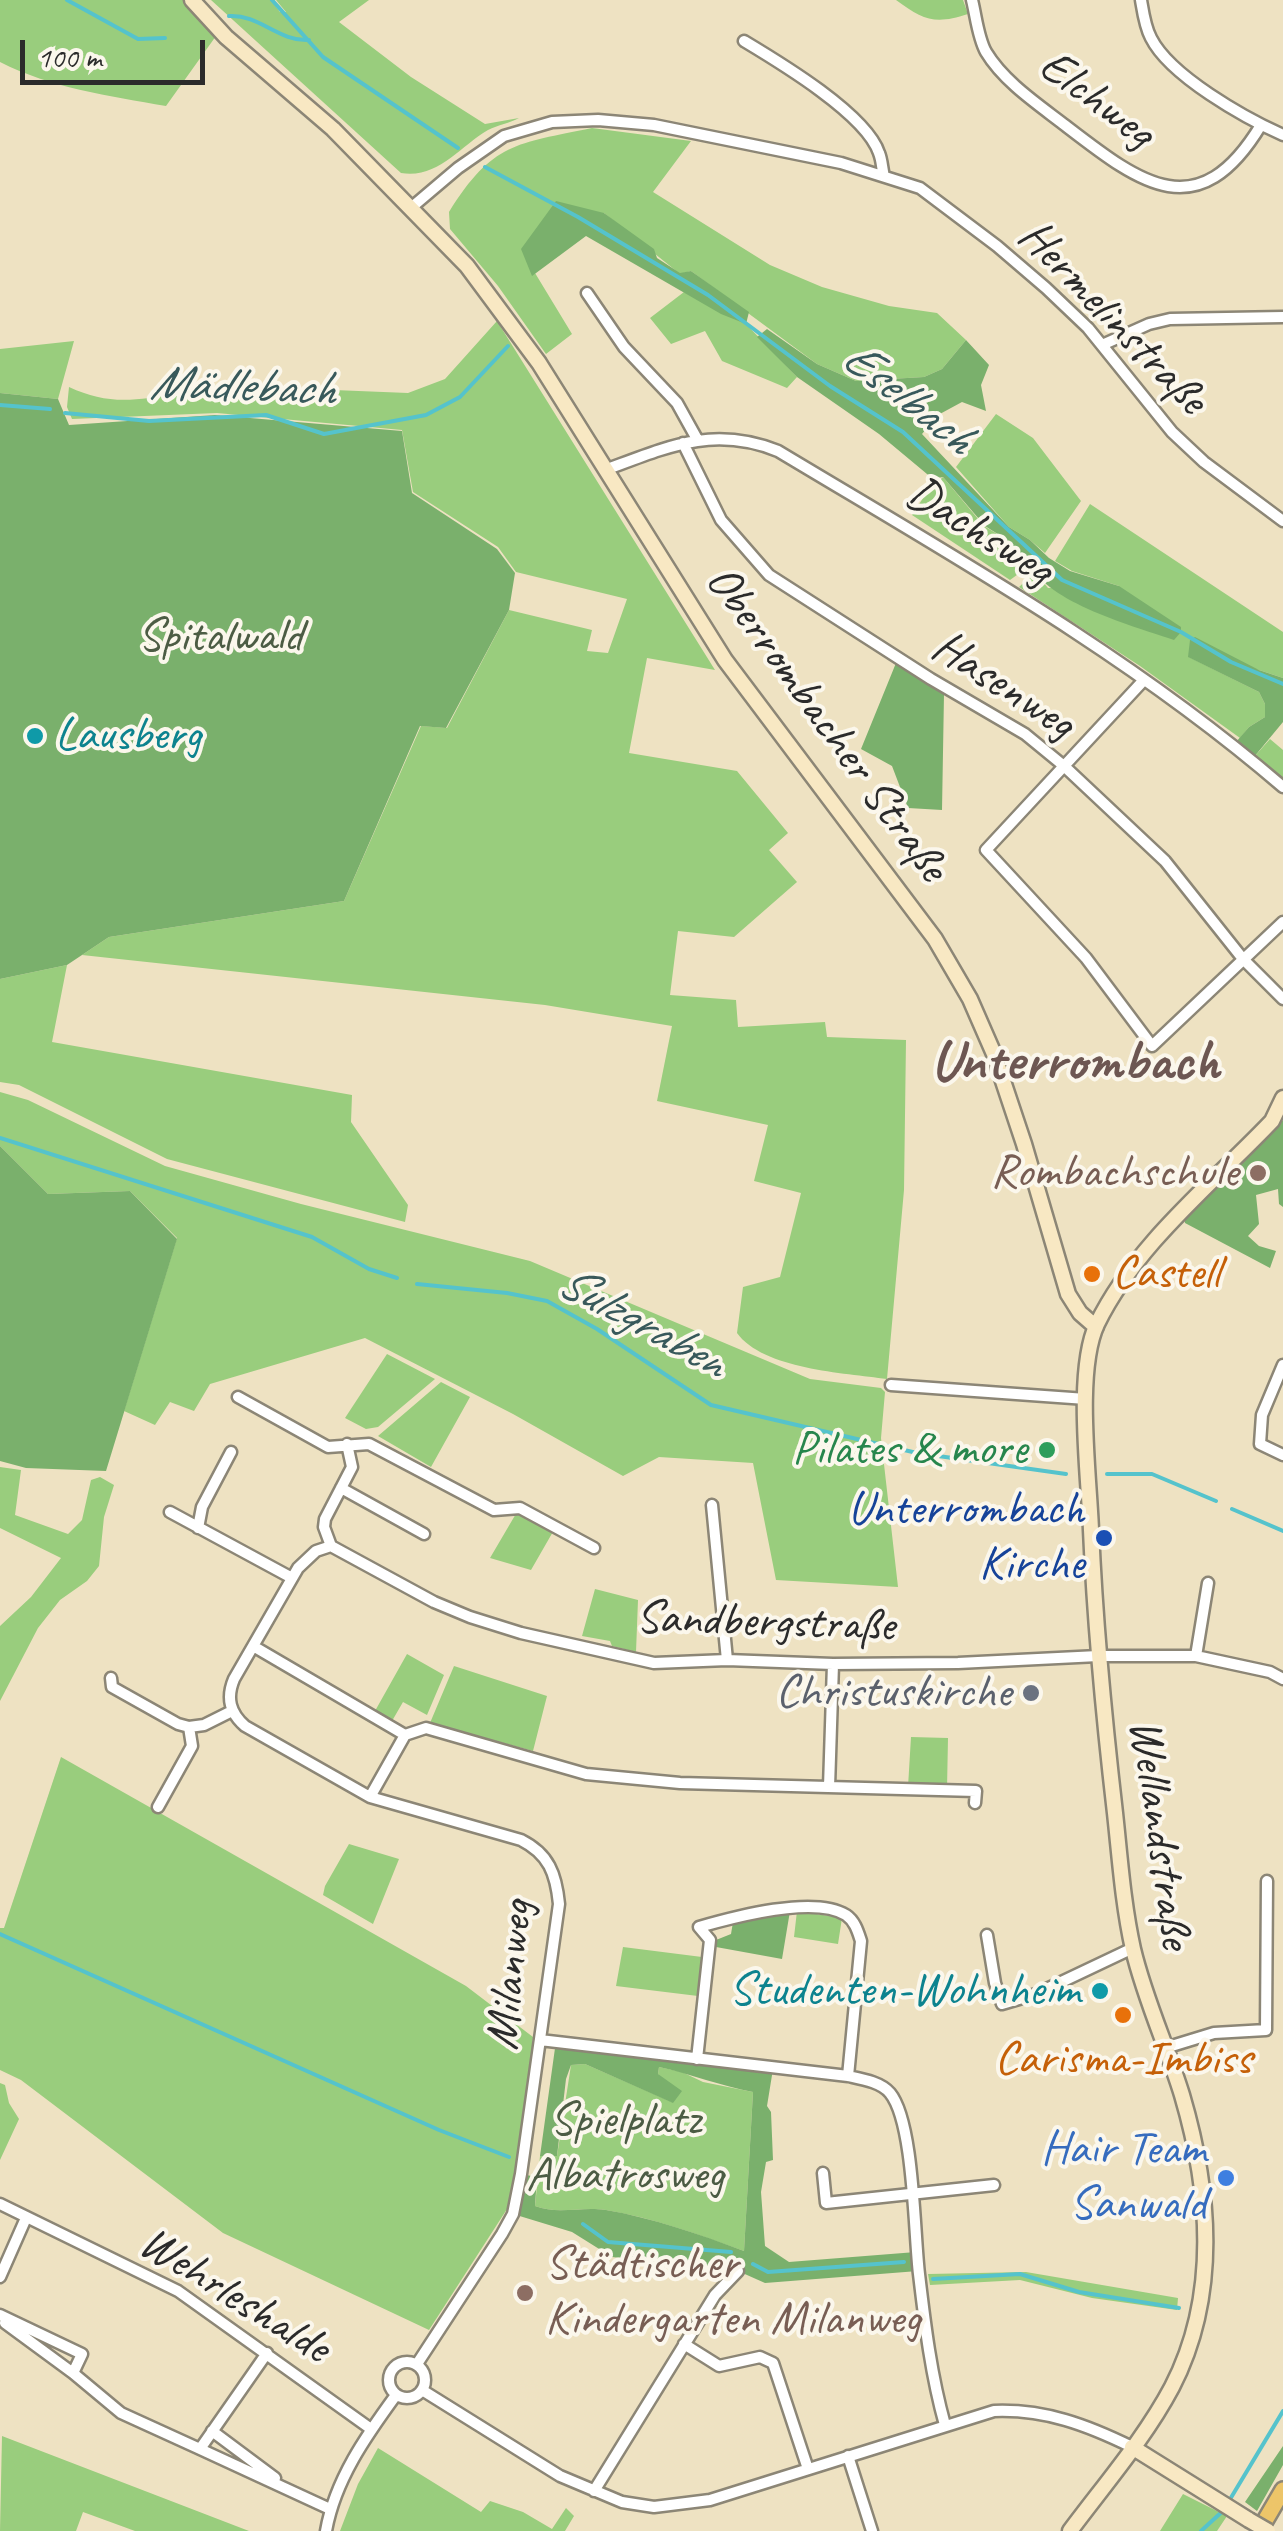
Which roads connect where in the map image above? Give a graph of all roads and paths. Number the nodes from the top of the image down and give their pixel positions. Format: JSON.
{"nodes":[{"id":1,"x":192,"y":0,"type":"edge"},
{"id":2,"x":972,"y":0,"type":"edge"},
{"id":3,"x":1141,"y":0,"type":"edge"},
{"id":4,"x":744,"y":40,"type":"dead end"},
{"id":5,"x":1262,"y":125,"type":"junction"},
{"id":6,"x":1283,"y":134,"type":"edge"},
{"id":7,"x":884,"y":176,"type":"junction"},
{"id":8,"x":412,"y":207,"type":"junction"},
{"id":9,"x":587,"y":293,"type":"dead end"},
{"id":10,"x":1283,"y":317,"type":"edge"},
{"id":11,"x":1102,"y":346,"type":"junction"},
{"id":12,"x":696,"y":439,"type":"junction"},
{"id":13,"x":683,"y":443,"type":"junction"},
{"id":14,"x":605,"y":470,"type":"junction"},
{"id":15,"x":1283,"y":522,"type":"edge"},
{"id":16,"x":1143,"y":680,"type":"junction"},
{"id":17,"x":1064,"y":766,"type":"junction"},
{"id":18,"x":1283,"y":787,"type":"edge"},
{"id":19,"x":1283,"y":922,"type":"edge"},
{"id":20,"x":1243,"y":959,"type":"junction"},
{"id":21,"x":1283,"y":998,"type":"edge"},
{"id":22,"x":1283,"y":1098,"type":"edge"},
{"id":23,"x":1278,"y":1119,"type":"edge"},
{"id":24,"x":1096,"y":1327,"type":"junction"},
{"id":25,"x":1283,"y":1365,"type":"edge"},
{"id":26,"x":892,"y":1385,"type":"dead end"},
{"id":27,"x":238,"y":1397,"type":"dead end"},
{"id":28,"x":1086,"y":1399,"type":"junction"},
{"id":29,"x":348,"y":1444,"type":"junction"},
{"id":30,"x":231,"y":1452,"type":"dead end"},
{"id":31,"x":1283,"y":1455,"type":"edge"},
{"id":32,"x":341,"y":1488,"type":"junction"},
{"id":33,"x":712,"y":1504,"type":"dead end"},
{"id":34,"x":170,"y":1512,"type":"dead end"},
{"id":35,"x":198,"y":1528,"type":"junction"},
{"id":36,"x":424,"y":1534,"type":"dead end"},
{"id":37,"x":331,"y":1546,"type":"junction"},
{"id":38,"x":594,"y":1548,"type":"dead end"},
{"id":39,"x":292,"y":1578,"type":"junction"},
{"id":40,"x":1208,"y":1583,"type":"dead end"},
{"id":41,"x":253,"y":1646,"type":"junction"},
{"id":42,"x":1098,"y":1656,"type":"junction"},
{"id":43,"x":1196,"y":1656,"type":"junction"},
{"id":44,"x":726,"y":1660,"type":"junction"},
{"id":45,"x":832,"y":1664,"type":"junction"},
{"id":46,"x":110,"y":1678,"type":"dead end"},
{"id":47,"x":1283,"y":1679,"type":"edge"},
{"id":48,"x":232,"y":1711,"type":"junction"},
{"id":49,"x":189,"y":1727,"type":"junction"},
{"id":50,"x":405,"y":1735,"type":"junction"},
{"id":51,"x":829,"y":1787,"type":"junction"},
{"id":52,"x":370,"y":1797,"type":"junction"},
{"id":53,"x":975,"y":1803,"type":"dead end"},
{"id":54,"x":158,"y":1807,"type":"dead end"},
{"id":55,"x":1267,"y":1881,"type":"dead end"},
{"id":56,"x":988,"y":1935,"type":"dead end"},
{"id":57,"x":1133,"y":1948,"type":"junction"},
{"id":58,"x":540,"y":2040,"type":"junction"},
{"id":59,"x":1165,"y":2048,"type":"junction"},
{"id":60,"x":696,"y":2059,"type":"junction"},
{"id":61,"x":848,"y":2076,"type":"junction"},
{"id":62,"x":824,"y":2173,"type":"dead end"},
{"id":63,"x":994,"y":2185,"type":"dead end"},
{"id":64,"x":910,"y":2194,"type":"junction"},
{"id":65,"x":0,"y":2204,"type":"edge"},
{"id":66,"x":26,"y":2218,"type":"junction"},
{"id":67,"x":738,"y":2270,"type":"dead end"},
{"id":68,"x":0,"y":2276,"type":"edge"},
{"id":69,"x":0,"y":2317,"type":"edge"},
{"id":70,"x":684,"y":2344,"type":"junction"},
{"id":71,"x":267,"y":2353,"type":"junction"},
{"id":72,"x":416,"y":2364,"type":"junction"},
{"id":73,"x":73,"y":2373,"type":"junction"},
{"id":74,"x":422,"y":2390,"type":"junction"},
{"id":75,"x":396,"y":2395,"type":"junction"},
{"id":76,"x":945,"y":2425,"type":"junction"},
{"id":77,"x":371,"y":2429,"type":"junction"},
{"id":78,"x":212,"y":2432,"type":"junction"},
{"id":79,"x":1132,"y":2447,"type":"junction"},
{"id":80,"x":200,"y":2449,"type":"junction"},
{"id":81,"x":848,"y":2456,"type":"junction"},
{"id":82,"x":808,"y":2470,"type":"junction"},
{"id":83,"x":1283,"y":2490,"type":"edge"},
{"id":84,"x":594,"y":2491,"type":"junction"},
{"id":85,"x":296,"y":2494,"type":"junction"},
{"id":86,"x":330,"y":2509,"type":"junction"},
{"id":87,"x":326,"y":2531,"type":"edge"},
{"id":88,"x":872,"y":2531,"type":"edge"},
{"id":89,"x":1070,"y":2531,"type":"edge"},
{"id":90,"x":1259,"y":2531,"type":"edge"},
{"id":91,"x":1268,"y":2531,"type":"edge"}],
"edges":[{"from":1,"to":8,"type":"street","name":"Oberrombacher Straße"},
{"from":2,"to":5,"type":"street","name":"Elchweg"},
{"from":3,"to":5,"type":"street"},
{"from":4,"to":7,"type":"street"},
{"from":5,"to":6,"type":"street"},
{"from":7,"to":8,"type":"street","name":"Hermelinstraße"},
{"from":7,"to":11,"type":"street","name":"Hermelinstraße"},
{"from":8,"to":14,"type":"street","name":"Oberrombacher Straße"},
{"from":9,"to":12,"type":"street"},
{"from":10,"to":11,"type":"street"},
{"from":11,"to":15,"type":"street","name":"Hermelinstraße"},
{"from":12,"to":13,"type":"street","name":"Dachsweg"},
{"from":12,"to":16,"type":"street","name":"Dachsweg"},
{"from":13,"to":14,"type":"street","name":"Dachsweg"},
{"from":13,"to":17,"type":"street","name":"Hasenweg"},
{"from":14,"to":24,"type":"street","name":"Oberrombacher Straße"},
{"from":16,"to":17,"type":"street"},
{"from":16,"to":18,"type":"street","name":"Dachsweg"},
{"from":17,"to":20,"type":"street","name":"Hasenweg"},
{"from":17,"to":20,"type":"street"},
{"from":19,"to":20,"type":"street"},
{"from":20,"to":21,"type":"street","name":"Hasenweg"},
{"from":22,"to":23,"type":"street"},
{"from":23,"to":24,"type":"street"},
{"from":24,"to":28,"type":"street","name":"Wellandstraße"},
{"from":25,"to":31,"type":"street"},
{"from":26,"to":28,"type":"street"},
{"from":27,"to":29,"type":"street"},
{"from":28,"to":42,"type":"street","name":"Wellandstraße"},
{"from":29,"to":32,"type":"street"},
{"from":29,"to":38,"type":"street"},
{"from":30,"to":35,"type":"street"},
{"from":32,"to":36,"type":"street"},
{"from":32,"to":37,"type":"street"},
{"from":33,"to":44,"type":"street"},
{"from":34,"to":35,"type":"street"},
{"from":35,"to":39,"type":"street"},
{"from":37,"to":39,"type":"street"},
{"from":37,"to":44,"type":"street","name":"Sandbergstraße"},
{"from":39,"to":41,"type":"street"},
{"from":40,"to":43,"type":"street"},
{"from":41,"to":48,"type":"street"},
{"from":41,"to":50,"type":"street"},
{"from":42,"to":43,"type":"street","name":"Sandbergstraße"},
{"from":42,"to":45,"type":"street","name":"Sandbergstraße"},
{"from":42,"to":57,"type":"street","name":"Wellandstraße"},
{"from":43,"to":47,"type":"street","name":"Sandbergstraße"},
{"from":44,"to":45,"type":"street","name":"Sandbergstraße"},
{"from":45,"to":51,"type":"street"},
{"from":46,"to":49,"type":"street"},
{"from":48,"to":49,"type":"street"},
{"from":48,"to":52,"type":"street","name":"Milanweg"},
{"from":49,"to":54,"type":"street"},
{"from":50,"to":51,"type":"street"},
{"from":50,"to":52,"type":"street"},
{"from":51,"to":53,"type":"street"},
{"from":52,"to":58,"type":"street","name":"Milanweg"},
{"from":55,"to":59,"type":"street","name":"Wellandstraße"},
{"from":56,"to":57,"type":"street"},
{"from":57,"to":59,"type":"street","name":"Wellandstraße"},
{"from":58,"to":60,"type":"street"},
{"from":58,"to":72,"type":"street","name":"Milanweg"},
{"from":59,"to":79,"type":"street","name":"Wellandstraße"},
{"from":60,"to":61,"type":"street"},
{"from":60,"to":61,"type":"street"},
{"from":61,"to":64,"type":"street"},
{"from":62,"to":64,"type":"street"},
{"from":63,"to":64,"type":"street"},
{"from":64,"to":76,"type":"street"},
{"from":65,"to":66,"type":"street","name":"Wehrleshalde"},
{"from":66,"to":68,"type":"street"},
{"from":66,"to":71,"type":"street","name":"Wehrleshalde"},
{"from":67,"to":70,"type":"street"},
{"from":69,"to":73,"type":"street"},
{"from":69,"to":73,"type":"street"},
{"from":70,"to":82,"type":"street"},
{"from":70,"to":84,"type":"street"},
{"from":71,"to":77,"type":"street","name":"Wehrleshalde"},
{"from":71,"to":78,"type":"street"},
{"from":72,"to":74,"type":"street"},
{"from":72,"to":75,"type":"street"},
{"from":73,"to":80,"type":"street"},
{"from":74,"to":75,"type":"street"},
{"from":74,"to":84,"type":"street"},
{"from":75,"to":77,"type":"street"},
{"from":76,"to":79,"type":"street"},
{"from":76,"to":81,"type":"street"},
{"from":77,"to":86,"type":"street"},
{"from":78,"to":80,"type":"street"},
{"from":78,"to":85,"type":"street"},
{"from":79,"to":89,"type":"street","name":"Wellandstraße"},
{"from":79,"to":91,"type":"street","bridge":true},
{"from":80,"to":85,"type":"street"},
{"from":81,"to":82,"type":"street"},
{"from":81,"to":88,"type":"street"},
{"from":82,"to":84,"type":"street"},
{"from":83,"to":90,"type":"main road"},
{"from":85,"to":86,"type":"street"},
{"from":86,"to":87,"type":"street"}]}
